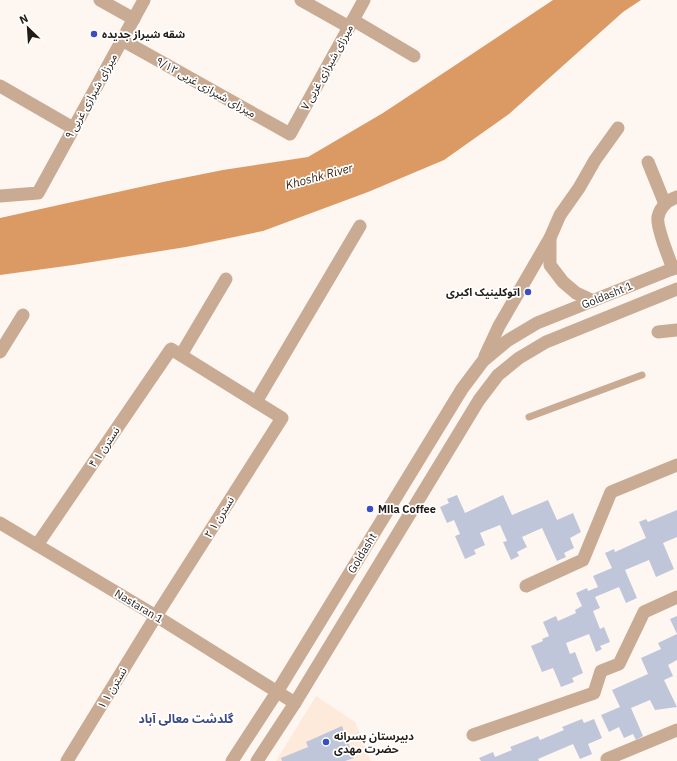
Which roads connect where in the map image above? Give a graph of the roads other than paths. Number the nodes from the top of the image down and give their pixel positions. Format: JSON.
{"nodes":[{"id":1,"x":100,"y":0,"type":"edge"},
{"id":2,"x":144,"y":0,"type":"edge"},
{"id":3,"x":301,"y":0,"type":"edge"},
{"id":4,"x":364,"y":0,"type":"edge"},
{"id":5,"x":134,"y":19,"type":"junction"},
{"id":6,"x":351,"y":23,"type":"junction"},
{"id":7,"x":122,"y":40,"type":"junction"},
{"id":8,"x":414,"y":56,"type":"dead end"},
{"id":9,"x":0,"y":86,"type":"edge"},
{"id":10,"x":74,"y":128,"type":"junction"},
{"id":11,"x":618,"y":128,"type":"dead end"},
{"id":12,"x":290,"y":134,"type":"joint"},
{"id":13,"x":648,"y":162,"type":"dead end"},
{"id":14,"x":0,"y":196,"type":"edge"},
{"id":15,"x":677,"y":197,"type":"edge"},
{"id":16,"x":665,"y":204,"type":"junction"},
{"id":17,"x":360,"y":226,"type":"dead end"},
{"id":18,"x":552,"y":235,"type":"junction"},
{"id":19,"x":675,"y":268,"type":"edge"},
{"id":20,"x":226,"y":279,"type":"dead end"},
{"id":21,"x":677,"y":289,"type":"edge"},
{"id":22,"x":593,"y":301,"type":"junction"},
{"id":23,"x":23,"y":315,"type":"dead end"},
{"id":24,"x":537,"y":323,"type":"joint"},
{"id":25,"x":677,"y":330,"type":"edge"},
{"id":26,"x":658,"y":332,"type":"dead end"},
{"id":27,"x":546,"y":342,"type":"joint"},
{"id":28,"x":0,"y":352,"type":"edge"},
{"id":29,"x":176,"y":352,"type":"junction"},
{"id":30,"x":482,"y":361,"type":"junction"},
{"id":31,"x":642,"y":375,"type":"dead end"},
{"id":32,"x":256,"y":402,"type":"junction"},
{"id":33,"x":529,"y":417,"type":"dead end"},
{"id":34,"x":677,"y":465,"type":"edge"},
{"id":35,"x":0,"y":523,"type":"edge"},
{"id":36,"x":37,"y":545,"type":"junction"},
{"id":37,"x":353,"y":568,"type":"junction"},
{"id":38,"x":371,"y":579,"type":"junction"},
{"id":39,"x":526,"y":586,"type":"dead end"},
{"id":40,"x":677,"y":597,"type":"edge"},
{"id":41,"x":156,"y":616,"type":"junction"},
{"id":42,"x":277,"y":692,"type":"junction"},
{"id":43,"x":295,"y":703,"type":"junction"},
{"id":44,"x":677,"y":730,"type":"edge"},
{"id":45,"x":473,"y":735,"type":"dead end"},
{"id":46,"x":607,"y":759,"type":"dead end"},
{"id":47,"x":67,"y":761,"type":"edge"},
{"id":48,"x":232,"y":761,"type":"edge"},
{"id":49,"x":257,"y":761,"type":"edge"}],
"edges":[{"from":1,"to":5,"type":"street"},
{"from":2,"to":5,"type":"street","name":"میرزای شیرازی غربی ۹"},
{"from":3,"to":6,"type":"street"},
{"from":4,"to":6,"type":"street","name":"۷ میرزای شیرازی غربی"},
{"from":5,"to":7,"type":"street","name":"میرزای شیرازی غربی ۹"},
{"from":6,"to":8,"type":"street"},
{"from":6,"to":12,"type":"street","name":"۷ میرزای شیرازی غربی"},
{"from":7,"to":10,"type":"street","name":"میرزای شیرازی غربی ۹"},
{"from":7,"to":12,"type":"street","name":"۹/۱۲ میرزای شیرازی غربی"},
{"from":9,"to":10,"type":"street"},
{"from":10,"to":14,"type":"street","name":"میرزای شیرازی غربی ۹"},
{"from":11,"to":18,"type":"street"},
{"from":13,"to":16,"type":"street"},
{"from":15,"to":16,"type":"street"},
{"from":16,"to":19,"type":"street"},
{"from":17,"to":32,"type":"street"},
{"from":18,"to":22,"type":"street"},
{"from":18,"to":30,"type":"street"},
{"from":19,"to":22,"type":"street","name":"Goldasht 1"},
{"from":20,"to":29,"type":"street","name":"۴ نسترن ۱"},
{"from":21,"to":27,"type":"street","name":"Goldasht 1"},
{"from":22,"to":24,"type":"street","name":"Goldasht 1"},
{"from":23,"to":28,"type":"street"},
{"from":24,"to":30,"type":"street","name":"Goldasht"},
{"from":25,"to":26,"type":"street"},
{"from":27,"to":38,"type":"street","name":"Goldasht"},
{"from":29,"to":32,"type":"street"},
{"from":29,"to":36,"type":"street","name":"۴ نسترن ۱"},
{"from":30,"to":37,"type":"street","name":"Goldasht"},
{"from":31,"to":33,"type":"lane"},
{"from":32,"to":41,"type":"street","name":"۲ نسترن ۱"},
{"from":34,"to":39,"type":"street"},
{"from":35,"to":36,"type":"street","name":"Nastaran 1"},
{"from":36,"to":41,"type":"street","name":"Nastaran 1"},
{"from":37,"to":38,"type":"street"},
{"from":37,"to":42,"type":"street","name":"Goldasht"},
{"from":38,"to":43,"type":"street","name":"Goldasht"},
{"from":40,"to":45,"type":"street"},
{"from":41,"to":42,"type":"street","name":"Nastaran 1"},
{"from":41,"to":47,"type":"street","name":"۱ نسترن ۱"},
{"from":42,"to":43,"type":"street","name":"Nastaran 1"},
{"from":42,"to":48,"type":"street","name":"Goldasht"},
{"from":43,"to":49,"type":"street","name":"Goldasht"},
{"from":44,"to":46,"type":"street"}]}
